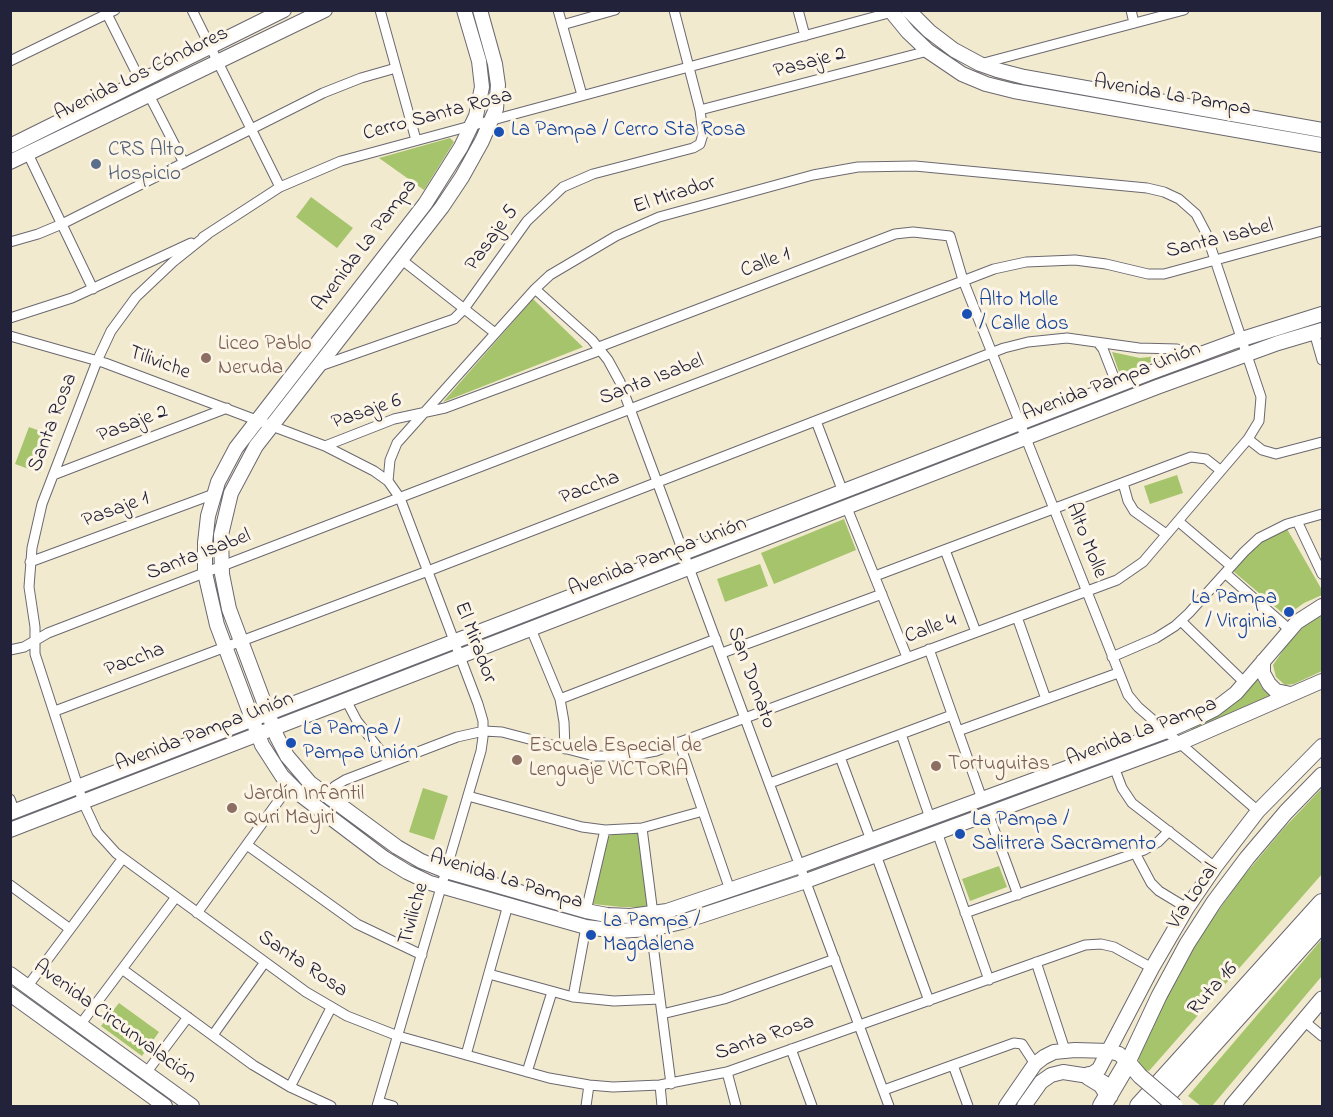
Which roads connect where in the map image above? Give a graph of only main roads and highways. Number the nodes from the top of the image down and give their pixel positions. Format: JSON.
{"nodes":[{"id":1,"x":1323,"y":775,"type":"edge"},
{"id":2,"x":1323,"y":903,"type":"edge"},
{"id":3,"x":1323,"y":923,"type":"edge"},
{"id":4,"x":1323,"y":999,"type":"edge"},
{"id":5,"x":1128,"y":1062,"type":"junction"},
{"id":6,"x":1089,"y":1076,"type":"road end"},
{"id":7,"x":1106,"y":1101,"type":"edge"},
{"id":8,"x":1139,"y":1107,"type":"edge"},
{"id":9,"x":1157,"y":1107,"type":"edge"},
{"id":10,"x":1175,"y":1107,"type":"edge"},
{"id":11,"x":1232,"y":1107,"type":"edge"}],
"edges":[{"from":1,"to":5,"type":"main road","name":"Vía Local"},
{"from":2,"to":8,"type":"highway","name":"Ruta 16"},
{"from":3,"to":9,"type":"highway","name":"Ruta 16"},
{"from":4,"to":11,"type":"main road"},
{"from":5,"to":7,"type":"highway"},
{"from":5,"to":10,"type":"main road","bridge":true},
{"from":6,"to":7,"type":"highway"}]}
